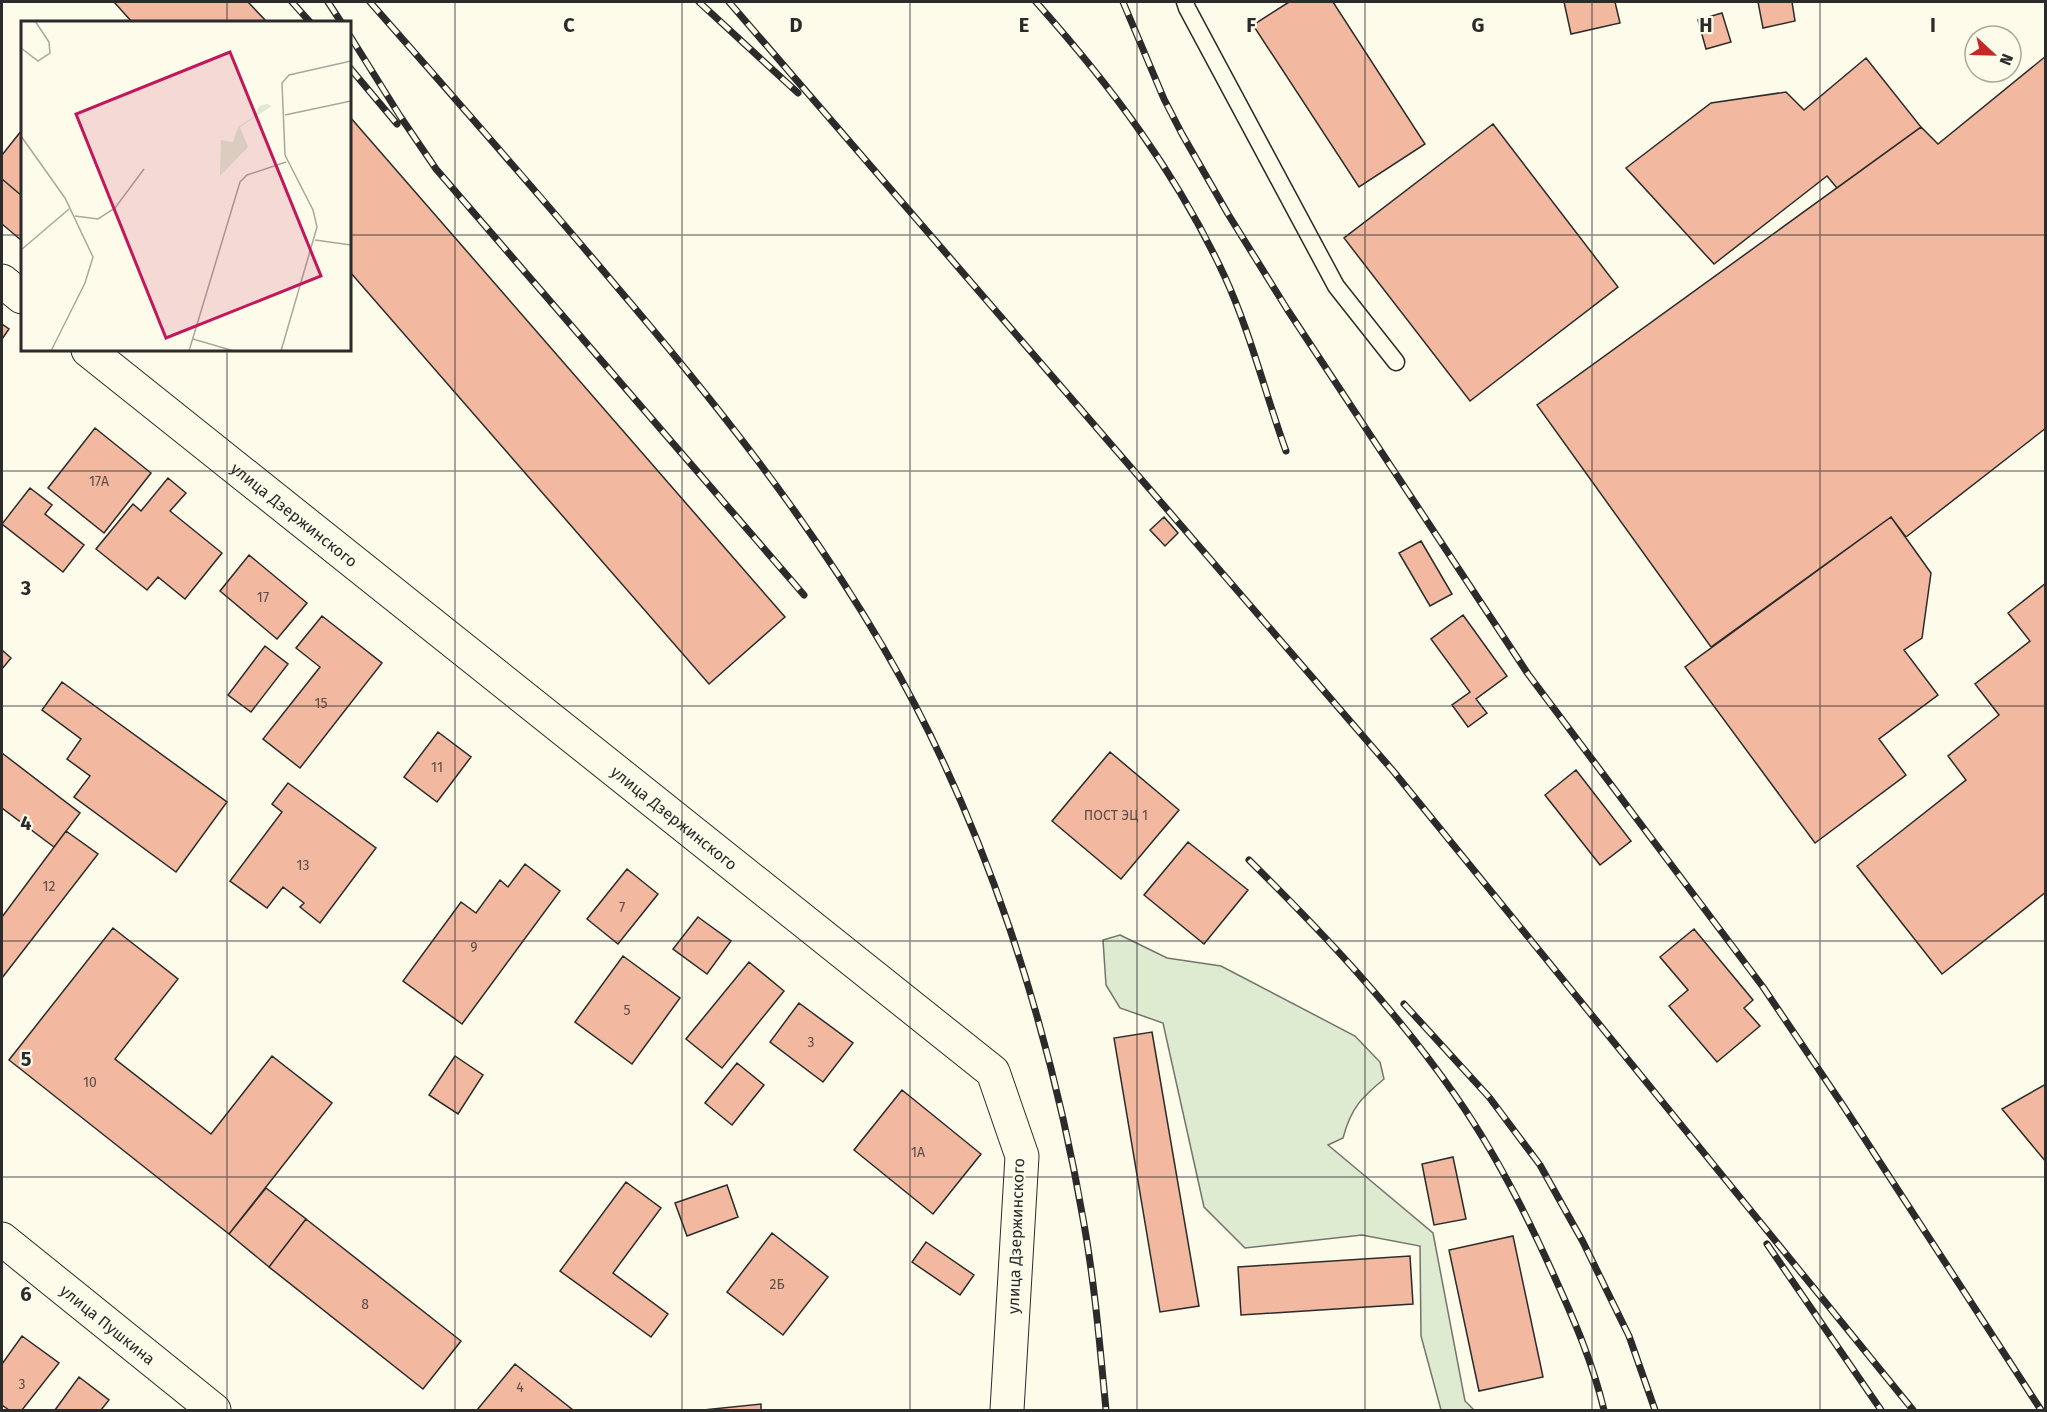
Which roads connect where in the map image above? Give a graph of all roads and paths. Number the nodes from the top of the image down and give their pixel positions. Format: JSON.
{"nodes":[{"id":1,"x":1185,"y":2,"type":"edge"},
{"id":2,"x":2,"y":281,"type":"edge"},
{"id":3,"x":21,"y":296,"type":"edge"},
{"id":4,"x":89,"y":351,"type":"edge"},
{"id":5,"x":1396,"y":362,"type":"dead end"},
{"id":6,"x":2,"y":1239,"type":"edge"},
{"id":7,"x":214,"y":1410,"type":"edge"},
{"id":8,"x":1007,"y":1410,"type":"edge"}],
"edges":[{"from":1,"to":5,"type":"lane"},
{"from":2,"to":3,"type":"street"},
{"from":4,"to":8,"type":"street","name":"улица Дзержинского"},
{"from":6,"to":7,"type":"street","name":"улица Пушкина"}]}
